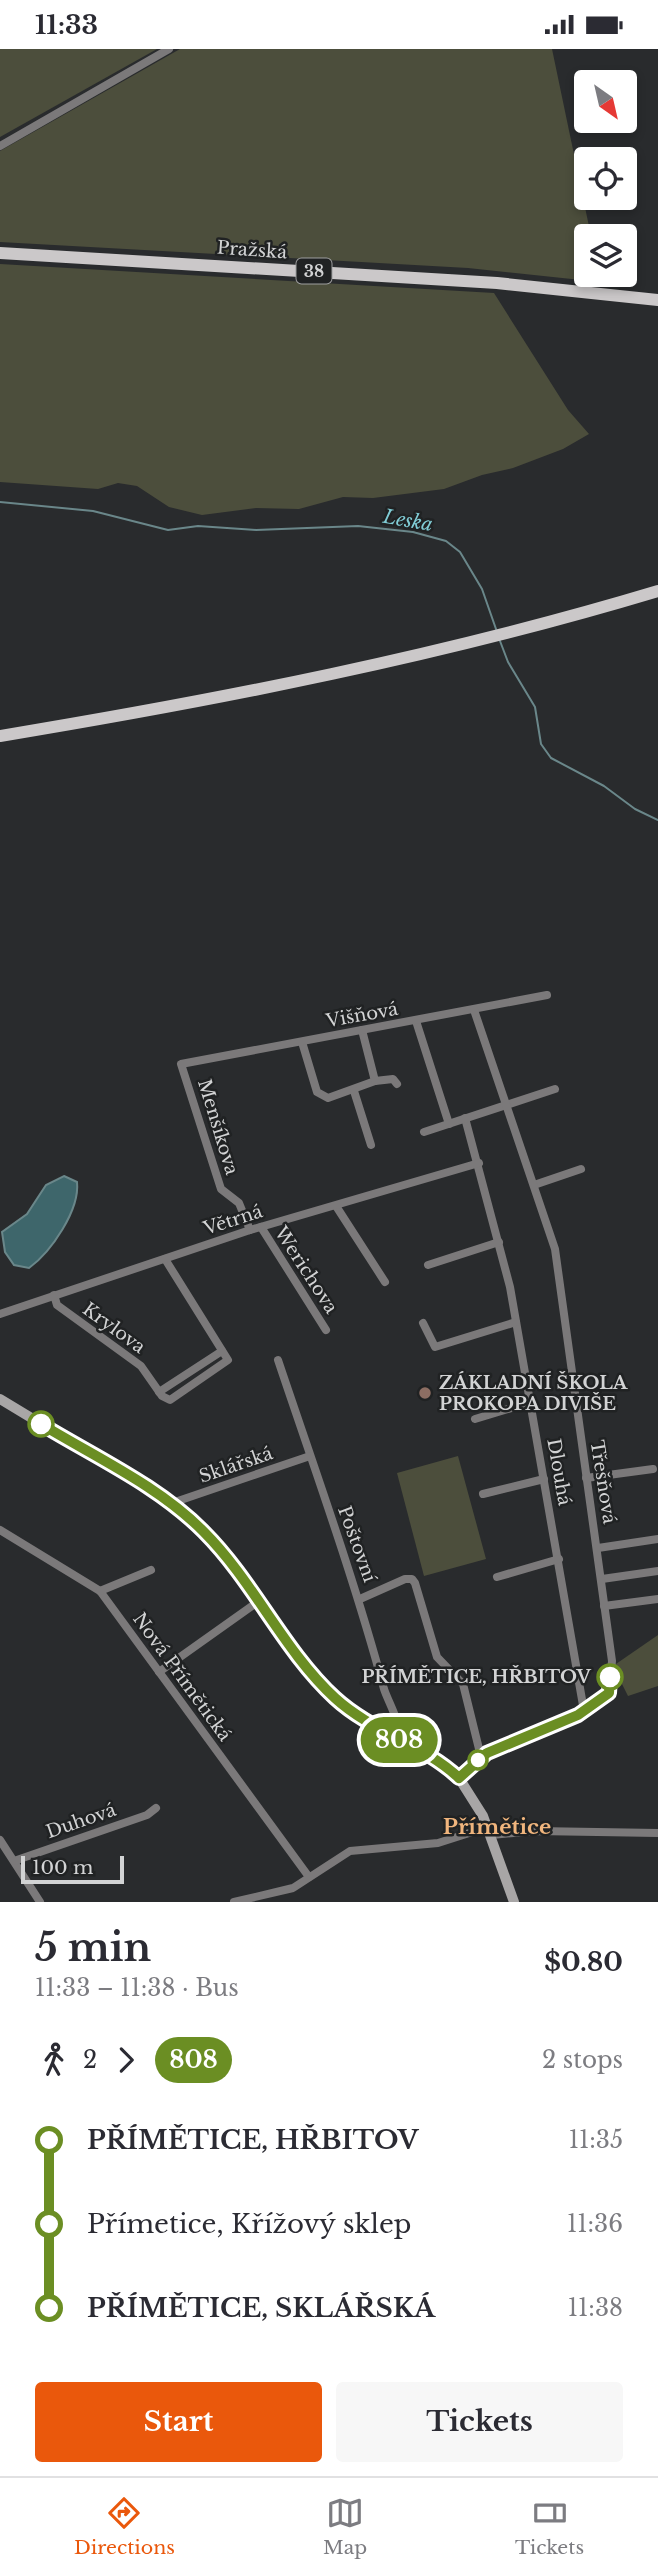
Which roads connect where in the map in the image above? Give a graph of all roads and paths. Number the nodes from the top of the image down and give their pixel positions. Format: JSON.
{"nodes":[{"id":1,"x":169,"y":49,"type":"edge"},
{"id":2,"x":0,"y":146,"type":"edge"},
{"id":3,"x":0,"y":253,"type":"edge"},
{"id":4,"x":658,"y":300,"type":"edge"},
{"id":5,"x":658,"y":591,"type":"edge"},
{"id":6,"x":0,"y":736,"type":"edge"},
{"id":7,"x":547,"y":995,"type":"dead end"},
{"id":8,"x":474,"y":1010,"type":"junction"},
{"id":9,"x":416,"y":1021,"type":"junction"},
{"id":10,"x":362,"y":1030,"type":"junction"},
{"id":11,"x":302,"y":1042,"type":"junction"},
{"id":12,"x":181,"y":1065,"type":"joint"},
{"id":13,"x":375,"y":1081,"type":"junction"},
{"id":14,"x":397,"y":1084,"type":"dead end"},
{"id":15,"x":555,"y":1089,"type":"dead end"},
{"id":16,"x":354,"y":1091,"type":"junction"},
{"id":17,"x":507,"y":1104,"type":"junction"},
{"id":18,"x":465,"y":1118,"type":"junction"},
{"id":19,"x":449,"y":1124,"type":"junction"},
{"id":20,"x":424,"y":1132,"type":"dead end"},
{"id":21,"x":371,"y":1145,"type":"dead end"},
{"id":22,"x":479,"y":1163,"type":"junction"},
{"id":23,"x":581,"y":1169,"type":"dead end"},
{"id":24,"x":534,"y":1185,"type":"junction"},
{"id":25,"x":336,"y":1206,"type":"junction"},
{"id":26,"x":261,"y":1227,"type":"junction"},
{"id":27,"x":250,"y":1230,"type":"junction"},
{"id":28,"x":499,"y":1242,"type":"junction"},
{"id":29,"x":165,"y":1259,"type":"junction"},
{"id":30,"x":428,"y":1265,"type":"dead end"},
{"id":31,"x":385,"y":1282,"type":"dead end"},
{"id":32,"x":54,"y":1295,"type":"junction"},
{"id":33,"x":0,"y":1314,"type":"edge"},
{"id":34,"x":423,"y":1322,"type":"dead end"},
{"id":35,"x":516,"y":1322,"type":"junction"},
{"id":36,"x":326,"y":1329,"type":"dead end"},
{"id":37,"x":278,"y":1360,"type":"dead end"},
{"id":38,"x":0,"y":1399,"type":"edge"},
{"id":39,"x":531,"y":1402,"type":"junction"},
{"id":40,"x":475,"y":1419,"type":"dead end"},
{"id":41,"x":310,"y":1456,"type":"junction"},
{"id":42,"x":653,"y":1469,"type":"dead end"},
{"id":43,"x":586,"y":1478,"type":"junction"},
{"id":44,"x":544,"y":1479,"type":"junction"},
{"id":45,"x":483,"y":1494,"type":"dead end"},
{"id":46,"x":172,"y":1503,"type":"junction"},
{"id":47,"x":0,"y":1530,"type":"edge"},
{"id":48,"x":658,"y":1539,"type":"edge"},
{"id":49,"x":598,"y":1548,"type":"junction"},
{"id":50,"x":559,"y":1559,"type":"junction"},
{"id":51,"x":151,"y":1570,"type":"dead end"},
{"id":52,"x":658,"y":1571,"type":"edge"},
{"id":53,"x":497,"y":1577,"type":"dead end"},
{"id":54,"x":602,"y":1579,"type":"junction"},
{"id":55,"x":100,"y":1591,"type":"junction"},
{"id":56,"x":360,"y":1599,"type":"junction"},
{"id":57,"x":658,"y":1599,"type":"edge"},
{"id":58,"x":258,"y":1601,"type":"junction"},
{"id":59,"x":604,"y":1606,"type":"junction"},
{"id":60,"x":159,"y":1672,"type":"junction"},
{"id":61,"x":584,"y":1711,"type":"junction"},
{"id":62,"x":398,"y":1739,"type":"junction"},
{"id":63,"x":481,"y":1757,"type":"junction"},
{"id":64,"x":459,"y":1778,"type":"junction"},
{"id":65,"x":156,"y":1808,"type":"dead end"},
{"id":66,"x":489,"y":1831,"type":"junction"},
{"id":67,"x":658,"y":1833,"type":"edge"},
{"id":68,"x":0,"y":1840,"type":"edge"},
{"id":69,"x":14,"y":1861,"type":"junction"},
{"id":70,"x":309,"y":1877,"type":"junction"},
{"id":71,"x":40,"y":1902,"type":"edge"},
{"id":72,"x":234,"y":1902,"type":"edge"},
{"id":73,"x":514,"y":1902,"type":"edge"}],
"edges":[{"from":1,"to":2,"type":"street"},
{"from":3,"to":4,"type":"main road","name":"Pražská","number":"38"},
{"from":5,"to":6,"type":"main road"},
{"from":7,"to":8,"type":"street","name":"Višňová"},
{"from":8,"to":9,"type":"street","name":"Višňová"},
{"from":8,"to":17,"type":"street","name":"Třešňová"},
{"from":9,"to":10,"type":"street","name":"Višňová"},
{"from":9,"to":19,"type":"street"},
{"from":10,"to":11,"type":"street","name":"Višňová"},
{"from":10,"to":13,"type":"street"},
{"from":11,"to":12,"type":"street","name":"Višňová"},
{"from":11,"to":16,"type":"street"},
{"from":12,"to":27,"type":"street","name":"Menšíkova"},
{"from":13,"to":14,"type":"street"},
{"from":13,"to":16,"type":"street"},
{"from":15,"to":17,"type":"street"},
{"from":16,"to":21,"type":"street"},
{"from":17,"to":18,"type":"street"},
{"from":17,"to":24,"type":"street","name":"Třešňová"},
{"from":18,"to":19,"type":"street"},
{"from":18,"to":22,"type":"street","name":"Dlouhá"},
{"from":19,"to":20,"type":"street"},
{"from":22,"to":25,"type":"street","name":"Větrná"},
{"from":22,"to":28,"type":"street","name":"Dlouhá"},
{"from":23,"to":24,"type":"street"},
{"from":24,"to":43,"type":"street","name":"Třešňová"},
{"from":25,"to":26,"type":"street","name":"Větrná"},
{"from":25,"to":31,"type":"street"},
{"from":26,"to":27,"type":"street","name":"Větrná"},
{"from":26,"to":36,"type":"street","name":"Werichova"},
{"from":27,"to":29,"type":"street","name":"Větrná"},
{"from":28,"to":30,"type":"street"},
{"from":28,"to":35,"type":"street","name":"Dlouhá"},
{"from":29,"to":32,"type":"street","name":"Větrná"},
{"from":29,"to":32,"type":"street","name":"Krylova"},
{"from":32,"to":33,"type":"street","name":"Větrná"},
{"from":34,"to":35,"type":"street"},
{"from":35,"to":39,"type":"street","name":"Dlouhá"},
{"from":37,"to":41,"type":"street","name":"Poštovní"},
{"from":38,"to":46,"type":"main road"},
{"from":39,"to":40,"type":"street"},
{"from":39,"to":44,"type":"street","name":"Dlouhá"},
{"from":41,"to":46,"type":"street","name":"Sklářská"},
{"from":41,"to":56,"type":"street","name":"Poštovní"},
{"from":42,"to":43,"type":"street"},
{"from":43,"to":49,"type":"street","name":"Třešňová"},
{"from":44,"to":45,"type":"street"},
{"from":44,"to":50,"type":"street","name":"Dlouhá"},
{"from":46,"to":58,"type":"main road"},
{"from":47,"to":55,"type":"street","name":"Nová Přímětická"},
{"from":48,"to":49,"type":"street"},
{"from":49,"to":54,"type":"street","name":"Třešňová"},
{"from":50,"to":53,"type":"street"},
{"from":50,"to":61,"type":"street","name":"Dlouhá"},
{"from":51,"to":55,"type":"street"},
{"from":52,"to":54,"type":"street"},
{"from":54,"to":59,"type":"street","name":"Třešňová"},
{"from":55,"to":60,"type":"street","name":"Nová Přímětická"},
{"from":56,"to":62,"type":"street","name":"Poštovní"},
{"from":56,"to":63,"type":"street"},
{"from":57,"to":59,"type":"street"},
{"from":58,"to":60,"type":"street"},
{"from":58,"to":62,"type":"main road"},
{"from":59,"to":61,"type":"street","name":"Třešňová"},
{"from":60,"to":70,"type":"street","name":"Nová Přímětická"},
{"from":61,"to":63,"type":"street","name":"Třešňová"},
{"from":62,"to":64,"type":"main road"},
{"from":63,"to":64,"type":"street","name":"Třešňová"},
{"from":64,"to":66,"type":"main road"},
{"from":65,"to":69,"type":"street","name":"Duhová"},
{"from":66,"to":67,"type":"street"},
{"from":66,"to":70,"type":"street"},
{"from":66,"to":73,"type":"main road"},
{"from":68,"to":69,"type":"street"},
{"from":69,"to":71,"type":"street"},
{"from":70,"to":72,"type":"street"}]}
